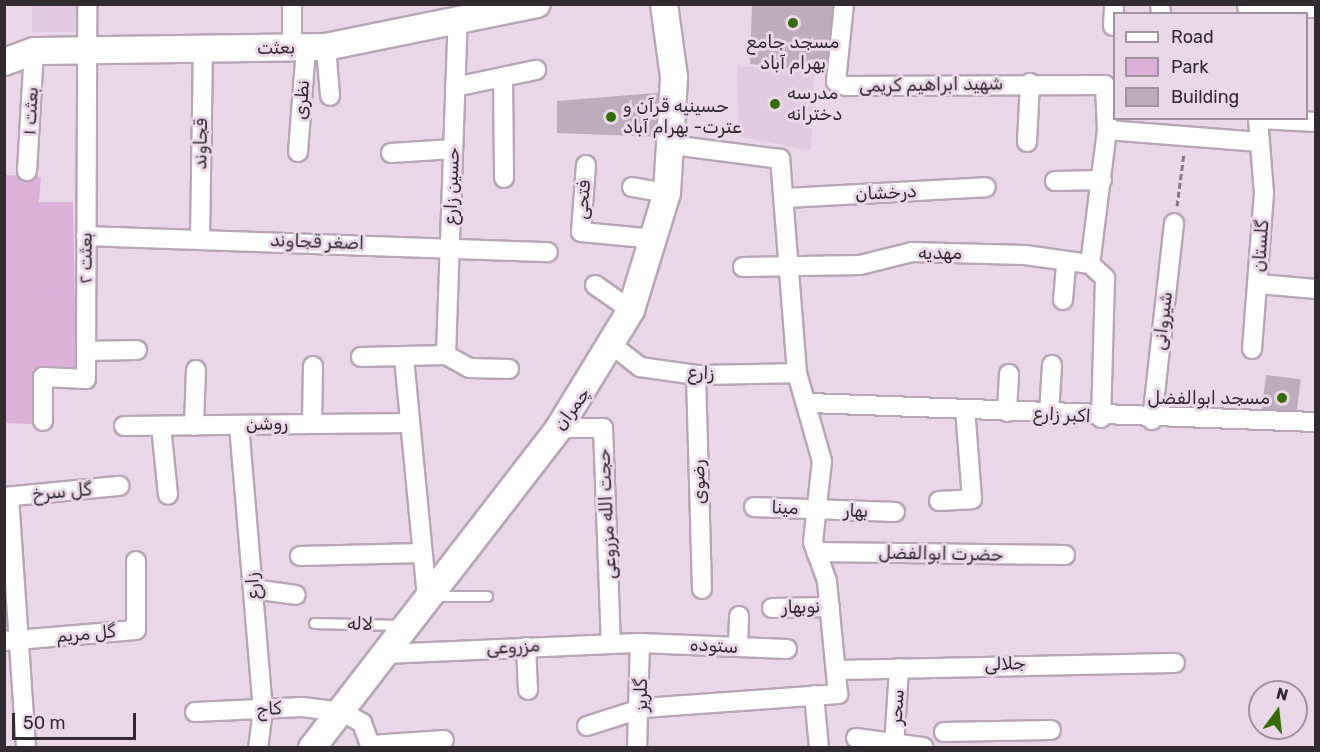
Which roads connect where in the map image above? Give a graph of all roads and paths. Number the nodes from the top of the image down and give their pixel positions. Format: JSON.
{"nodes":[{"id":1,"x":87,"y":4,"type":"edge"},
{"id":2,"x":292,"y":4,"type":"edge"},
{"id":3,"x":537,"y":4,"type":"edge"},
{"id":4,"x":664,"y":4,"type":"edge"},
{"id":5,"x":844,"y":4,"type":"edge"},
{"id":6,"x":1247,"y":8,"type":"edge"},
{"id":7,"x":1316,"y":8,"type":"edge"},
{"id":8,"x":458,"y":17,"type":"junction"},
{"id":9,"x":308,"y":47,"type":"junction"},
{"id":10,"x":203,"y":49,"type":"junction"},
{"id":11,"x":85,"y":50,"type":"junction"},
{"id":12,"x":17,"y":58,"type":"edge"},
{"id":13,"x":536,"y":70,"type":"dead end"},
{"id":14,"x":503,"y":77,"type":"junction"},
{"id":15,"x":1030,"y":83,"type":"junction"},
{"id":16,"x":455,"y":87,"type":"junction"},
{"id":17,"x":330,"y":96,"type":"dead end"},
{"id":18,"x":1258,"y":120,"type":"edge"},
{"id":19,"x":1277,"y":120,"type":"edge"},
{"id":20,"x":1316,"y":122,"type":"edge"},
{"id":21,"x":1107,"y":130,"type":"junction"},
{"id":22,"x":1186,"y":136,"type":"junction"},
{"id":23,"x":1027,"y":142,"type":"dead end"},
{"id":24,"x":1260,"y":142,"type":"junction"},
{"id":25,"x":672,"y":145,"type":"junction"},
{"id":26,"x":453,"y":149,"type":"junction"},
{"id":27,"x":298,"y":152,"type":"dead end"},
{"id":28,"x":391,"y":153,"type":"dead end"},
{"id":29,"x":585,"y":165,"type":"dead end"},
{"id":30,"x":27,"y":171,"type":"dead end"},
{"id":31,"x":504,"y":178,"type":"dead end"},
{"id":32,"x":1102,"y":180,"type":"junction"},
{"id":33,"x":1055,"y":181,"type":"dead end"},
{"id":34,"x":632,"y":186,"type":"dead end"},
{"id":35,"x":986,"y":187,"type":"dead end"},
{"id":36,"x":667,"y":193,"type":"junction"},
{"id":37,"x":786,"y":198,"type":"junction"},
{"id":38,"x":1174,"y":223,"type":"joint"},
{"id":39,"x":86,"y":236,"type":"junction"},
{"id":40,"x":200,"y":239,"type":"junction"},
{"id":41,"x":656,"y":239,"type":"junction"},
{"id":42,"x":449,"y":247,"type":"junction"},
{"id":43,"x":549,"y":252,"type":"dead end"},
{"id":44,"x":1066,"y":263,"type":"junction"},
{"id":45,"x":1090,"y":264,"type":"junction"},
{"id":46,"x":790,"y":266,"type":"junction"},
{"id":47,"x":743,"y":267,"type":"dead end"},
{"id":48,"x":1258,"y":284,"type":"junction"},
{"id":49,"x":595,"y":285,"type":"dead end"},
{"id":50,"x":1316,"y":289,"type":"edge"},
{"id":51,"x":1063,"y":300,"type":"dead end"},
{"id":52,"x":631,"y":310,"type":"junction"},
{"id":53,"x":612,"y":345,"type":"junction"},
{"id":54,"x":1252,"y":349,"type":"dead end"},
{"id":55,"x":137,"y":350,"type":"dead end"},
{"id":56,"x":86,"y":351,"type":"junction"},
{"id":57,"x":446,"y":356,"type":"junction"},
{"id":58,"x":362,"y":357,"type":"dead end"},
{"id":59,"x":404,"y":358,"type":"junction"},
{"id":60,"x":1052,"y":365,"type":"dead end"},
{"id":61,"x":313,"y":366,"type":"dead end"},
{"id":62,"x":509,"y":369,"type":"dead end"},
{"id":63,"x":196,"y":370,"type":"dead end"},
{"id":64,"x":797,"y":373,"type":"junction"},
{"id":65,"x":1010,"y":374,"type":"dead end"},
{"id":66,"x":696,"y":375,"type":"junction"},
{"id":67,"x":809,"y":404,"type":"junction"},
{"id":68,"x":965,"y":409,"type":"junction"},
{"id":69,"x":1007,"y":412,"type":"junction"},
{"id":70,"x":1049,"y":414,"type":"junction"},
{"id":71,"x":1101,"y":417,"type":"junction"},
{"id":72,"x":1152,"y":420,"type":"junction"},
{"id":73,"x":43,"y":421,"type":"dead end"},
{"id":74,"x":1316,"y":422,"type":"edge"},
{"id":75,"x":410,"y":423,"type":"junction"},
{"id":76,"x":312,"y":424,"type":"junction"},
{"id":77,"x":239,"y":425,"type":"junction"},
{"id":78,"x":124,"y":426,"type":"dead end"},
{"id":79,"x":161,"y":426,"type":"junction"},
{"id":80,"x":194,"y":426,"type":"junction"},
{"id":81,"x":559,"y":428,"type":"junction"},
{"id":82,"x":119,"y":486,"type":"dead end"},
{"id":83,"x":168,"y":495,"type":"dead end"},
{"id":84,"x":7,"y":497,"type":"edge"},
{"id":85,"x":939,"y":501,"type":"dead end"},
{"id":86,"x":754,"y":507,"type":"dead end"},
{"id":87,"x":817,"y":510,"type":"junction"},
{"id":88,"x":895,"y":512,"type":"dead end"},
{"id":89,"x":816,"y":552,"type":"junction"},
{"id":90,"x":422,"y":553,"type":"junction"},
{"id":91,"x":1065,"y":555,"type":"dead end"},
{"id":92,"x":300,"y":556,"type":"dead end"},
{"id":93,"x":136,"y":561,"type":"dead end"},
{"id":94,"x":253,"y":589,"type":"junction"},
{"id":95,"x":702,"y":589,"type":"dead end"},
{"id":96,"x":297,"y":595,"type":"dead end"},
{"id":97,"x":428,"y":596,"type":"junction"},
{"id":98,"x":488,"y":596,"type":"dead end"},
{"id":99,"x":830,"y":607,"type":"junction"},
{"id":100,"x":772,"y":608,"type":"dead end"},
{"id":101,"x":738,"y":616,"type":"dead end"},
{"id":102,"x":314,"y":624,"type":"dead end"},
{"id":103,"x":407,"y":625,"type":"junction"},
{"id":104,"x":12,"y":641,"type":"edge"},
{"id":105,"x":640,"y":643,"type":"junction"},
{"id":106,"x":611,"y":644,"type":"junction"},
{"id":107,"x":526,"y":647,"type":"junction"},
{"id":108,"x":738,"y":647,"type":"junction"},
{"id":109,"x":787,"y":649,"type":"dead end"},
{"id":110,"x":385,"y":654,"type":"junction"},
{"id":111,"x":1175,"y":663,"type":"dead end"},
{"id":112,"x":899,"y":668,"type":"junction"},
{"id":113,"x":836,"y":670,"type":"junction"},
{"id":114,"x":528,"y":690,"type":"dead end"},
{"id":115,"x":814,"y":695,"type":"junction"},
{"id":116,"x":643,"y":708,"type":"junction"},
{"id":117,"x":262,"y":709,"type":"junction"},
{"id":118,"x":195,"y":712,"type":"dead end"},
{"id":119,"x":344,"y":712,"type":"junction"},
{"id":120,"x":587,"y":726,"type":"dead end"},
{"id":121,"x":1051,"y":730,"type":"dead end"},
{"id":122,"x":944,"y":732,"type":"dead end"},
{"id":123,"x":856,"y":738,"type":"dead end"},
{"id":124,"x":1011,"y":739,"type":"edge"},
{"id":125,"x":444,"y":740,"type":"dead end"},
{"id":126,"x":371,"y":746,"type":"edge"},
{"id":127,"x":894,"y":746,"type":"edge"},
{"id":128,"x":26,"y":747,"type":"edge"},
{"id":129,"x":258,"y":747,"type":"edge"},
{"id":130,"x":312,"y":747,"type":"edge"},
{"id":131,"x":638,"y":747,"type":"edge"},
{"id":132,"x":819,"y":747,"type":"edge"},
{"id":133,"x":923,"y":747,"type":"edge"}],
"edges":[{"from":1,"to":11,"type":"street","name":"بعثت ۲"},
{"from":2,"to":9,"type":"street"},
{"from":3,"to":8,"type":"street","name":"بعثت"},
{"from":4,"to":25,"type":"street","name":"چمران"},
{"from":5,"to":15,"type":"street","name":"شهید ابراهیم کریمی"},
{"from":6,"to":7,"type":"street"},
{"from":8,"to":9,"type":"street","name":"بعثت"},
{"from":8,"to":16,"type":"street","name":"حسین زارع"},
{"from":9,"to":10,"type":"street","name":"بعثت"},
{"from":9,"to":17,"type":"street"},
{"from":9,"to":27,"type":"street","name":"نظری"},
{"from":10,"to":11,"type":"street","name":"بعثت"},
{"from":10,"to":40,"type":"street","name":"قجاوند"},
{"from":11,"to":12,"type":"street","name":"بعثت"},
{"from":11,"to":39,"type":"street","name":"بعثت ۲"},
{"from":12,"to":30,"type":"street","name":"بعثت ۱"},
{"from":13,"to":14,"type":"street"},
{"from":14,"to":16,"type":"street"},
{"from":14,"to":31,"type":"street"},
{"from":15,"to":21,"type":"street","name":"شهید ابراهیم کریمی"},
{"from":15,"to":23,"type":"street"},
{"from":16,"to":26,"type":"street","name":"حسین زارع"},
{"from":18,"to":24,"type":"street","name":"گلستان"},
{"from":19,"to":20,"type":"street"},
{"from":21,"to":22,"type":"street"},
{"from":21,"to":32,"type":"street"},
{"from":22,"to":24,"type":"street"},
{"from":22,"to":38,"type":"path"},
{"from":24,"to":48,"type":"street","name":"گلستان"},
{"from":25,"to":36,"type":"street","name":"چمران"},
{"from":25,"to":37,"type":"street"},
{"from":26,"to":28,"type":"street"},
{"from":26,"to":42,"type":"street","name":"حسین زارع"},
{"from":29,"to":41,"type":"street","name":"فتحی"},
{"from":32,"to":33,"type":"street"},
{"from":32,"to":45,"type":"street"},
{"from":34,"to":36,"type":"street"},
{"from":35,"to":37,"type":"street","name":"درخشان"},
{"from":36,"to":41,"type":"street","name":"چمران"},
{"from":37,"to":46,"type":"street"},
{"from":38,"to":72,"type":"street","name":"شیروانی"},
{"from":39,"to":40,"type":"street","name":"اصغر قجاوند"},
{"from":39,"to":56,"type":"street","name":"بعثت ۲"},
{"from":40,"to":42,"type":"street","name":"اصغر قجاوند"},
{"from":41,"to":52,"type":"street","name":"چمران"},
{"from":42,"to":43,"type":"street","name":"اصغر قجاوند"},
{"from":42,"to":57,"type":"street","name":"حسین زارع"},
{"from":44,"to":45,"type":"street","name":"مهدیه"},
{"from":44,"to":46,"type":"street","name":"مهدیه"},
{"from":44,"to":51,"type":"street"},
{"from":45,"to":71,"type":"street"},
{"from":46,"to":47,"type":"street","name":"مهدیه"},
{"from":46,"to":64,"type":"street"},
{"from":48,"to":50,"type":"street"},
{"from":48,"to":54,"type":"street","name":"گلستان"},
{"from":49,"to":52,"type":"street"},
{"from":52,"to":53,"type":"street","name":"چمران"},
{"from":53,"to":66,"type":"street","name":"زارع"},
{"from":53,"to":81,"type":"street","name":"چمران"},
{"from":55,"to":56,"type":"street"},
{"from":56,"to":73,"type":"street","name":"بعثت ۲"},
{"from":57,"to":59,"type":"street"},
{"from":57,"to":62,"type":"street"},
{"from":58,"to":59,"type":"street"},
{"from":59,"to":75,"type":"street"},
{"from":60,"to":70,"type":"street"},
{"from":61,"to":76,"type":"street"},
{"from":63,"to":80,"type":"street"},
{"from":64,"to":66,"type":"street","name":"زارع"},
{"from":64,"to":67,"type":"street"},
{"from":65,"to":69,"type":"street"},
{"from":66,"to":95,"type":"street","name":"رضوی"},
{"from":67,"to":68,"type":"street","name":"اکبر زارع"},
{"from":67,"to":87,"type":"street"},
{"from":68,"to":69,"type":"street","name":"اکبر زارع"},
{"from":68,"to":85,"type":"street"},
{"from":69,"to":70,"type":"street","name":"اکبر زارع"},
{"from":70,"to":71,"type":"street","name":"اکبر زارع"},
{"from":71,"to":72,"type":"street","name":"اکبر زارع"},
{"from":72,"to":74,"type":"street","name":"اکبر زارع"},
{"from":75,"to":76,"type":"street","name":"روشن"},
{"from":75,"to":90,"type":"street"},
{"from":76,"to":77,"type":"street","name":"روشن"},
{"from":77,"to":80,"type":"street","name":"روشن"},
{"from":77,"to":94,"type":"street","name":"زارع"},
{"from":78,"to":79,"type":"street","name":"روشن"},
{"from":79,"to":80,"type":"street","name":"روشن"},
{"from":79,"to":83,"type":"street"},
{"from":81,"to":97,"type":"street","name":"چمران"},
{"from":81,"to":106,"type":"street","name":"حجت الله مزروعی"},
{"from":82,"to":84,"type":"street","name":"گل سرخ"},
{"from":84,"to":104,"type":"street"},
{"from":86,"to":87,"type":"street","name":"مینا"},
{"from":87,"to":88,"type":"street","name":"بهار"},
{"from":87,"to":89,"type":"street"},
{"from":89,"to":91,"type":"street","name":"حضرت ابوالفضل"},
{"from":89,"to":99,"type":"street"},
{"from":90,"to":92,"type":"street"},
{"from":90,"to":97,"type":"street"},
{"from":93,"to":104,"type":"street","name":"گل مریم"},
{"from":94,"to":96,"type":"street"},
{"from":94,"to":117,"type":"street","name":"زارع"},
{"from":97,"to":98,"type":"lane"},
{"from":97,"to":103,"type":"street","name":"چمران"},
{"from":99,"to":100,"type":"street","name":"نوبهار"},
{"from":99,"to":113,"type":"street"},
{"from":101,"to":108,"type":"street"},
{"from":102,"to":103,"type":"lane","name":"لاله"},
{"from":103,"to":110,"type":"street","name":"چمران"},
{"from":104,"to":128,"type":"street"},
{"from":105,"to":106,"type":"street","name":"مزروعی"},
{"from":105,"to":108,"type":"street","name":"ستوده"},
{"from":105,"to":116,"type":"street","name":"گلریز"},
{"from":106,"to":107,"type":"street","name":"مزروعی"},
{"from":107,"to":110,"type":"street","name":"مزروعی"},
{"from":107,"to":114,"type":"street"},
{"from":108,"to":109,"type":"street","name":"ستوده"},
{"from":110,"to":119,"type":"street","name":"چمران"},
{"from":111,"to":112,"type":"street","name":"جلالی"},
{"from":112,"to":113,"type":"street","name":"جلالی"},
{"from":112,"to":127,"type":"street","name":"سحر"},
{"from":113,"to":115,"type":"street"},
{"from":115,"to":116,"type":"street"},
{"from":115,"to":132,"type":"street"},
{"from":116,"to":120,"type":"street"},
{"from":116,"to":131,"type":"street","name":"گلریز"},
{"from":117,"to":118,"type":"street","name":"کاج"},
{"from":117,"to":119,"type":"street","name":"کاج"},
{"from":117,"to":129,"type":"street","name":"زارع"},
{"from":119,"to":126,"type":"street"},
{"from":119,"to":130,"type":"street","name":"چمران"},
{"from":121,"to":124,"type":"street"},
{"from":122,"to":124,"type":"street"},
{"from":123,"to":127,"type":"street"},
{"from":125,"to":126,"type":"street"},
{"from":127,"to":133,"type":"street"}]}
